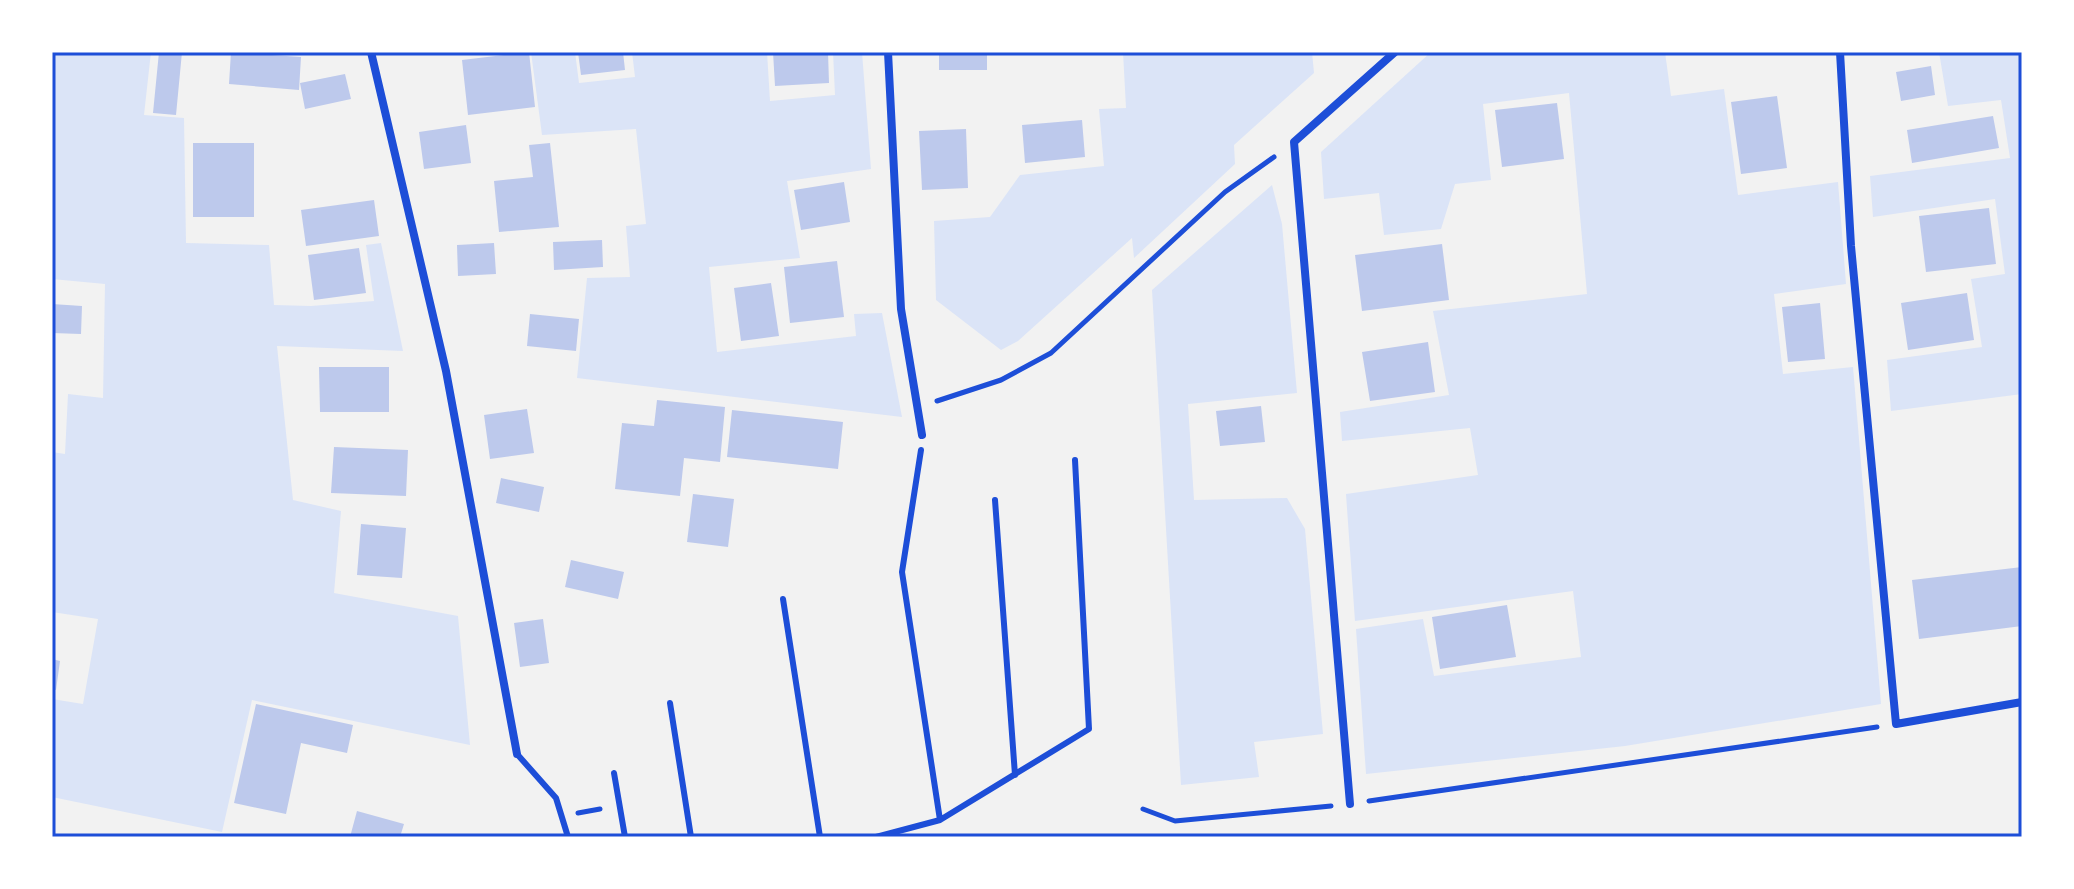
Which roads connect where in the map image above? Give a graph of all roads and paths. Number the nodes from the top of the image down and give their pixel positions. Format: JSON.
{"nodes":[{"id":1,"x":371,"y":52,"type":"edge"},
{"id":2,"x":888,"y":52,"type":"edge"},
{"id":3,"x":1395,"y":52,"type":"edge"},
{"id":4,"x":1840,"y":52,"type":"edge"},
{"id":5,"x":1294,"y":142,"type":"junction"},
{"id":6,"x":922,"y":435,"type":"joint"},
{"id":7,"x":921,"y":450,"type":"dead end"},
{"id":8,"x":1075,"y":460,"type":"dead end"},
{"id":9,"x":995,"y":500,"type":"dead end"},
{"id":10,"x":783,"y":599,"type":"dead end"},
{"id":11,"x":2022,"y":702,"type":"edge"},
{"id":12,"x":670,"y":703,"type":"dead end"},
{"id":13,"x":1896,"y":724,"type":"junction"},
{"id":14,"x":517,"y":754,"type":"joint"},
{"id":15,"x":614,"y":773,"type":"dead end"},
{"id":16,"x":1015,"y":775,"type":"junction"},
{"id":17,"x":1350,"y":804,"type":"junction"},
{"id":18,"x":1143,"y":809,"type":"dead end"},
{"id":19,"x":621,"y":811,"type":"junction"},
{"id":20,"x":563,"y":817,"type":"junction"},
{"id":21,"x":940,"y":820,"type":"junction"},
{"id":22,"x":568,"y":837,"type":"edge"},
{"id":23,"x":625,"y":837,"type":"edge"},
{"id":24,"x":691,"y":837,"type":"edge"},
{"id":25,"x":820,"y":837,"type":"edge"},
{"id":26,"x":876,"y":837,"type":"edge"}],
"edges":[{"from":1,"to":14,"type":"street"},
{"from":2,"to":6,"type":"street"},
{"from":3,"to":5,"type":"street"},
{"from":4,"to":13,"type":"street"},
{"from":5,"to":6,"type":"path"},
{"from":5,"to":17,"type":"street"},
{"from":7,"to":21,"type":"lane"},
{"from":8,"to":16,"type":"lane"},
{"from":9,"to":16,"type":"lane"},
{"from":10,"to":25,"type":"lane"},
{"from":11,"to":13,"type":"street"},
{"from":12,"to":24,"type":"lane"},
{"from":13,"to":17,"type":"path"},
{"from":14,"to":20,"type":"lane"},
{"from":15,"to":19,"type":"lane"},
{"from":16,"to":21,"type":"lane"},
{"from":17,"to":18,"type":"path"},
{"from":19,"to":20,"type":"path"},
{"from":19,"to":23,"type":"lane"},
{"from":20,"to":22,"type":"lane"},
{"from":21,"to":26,"type":"lane"}]}
